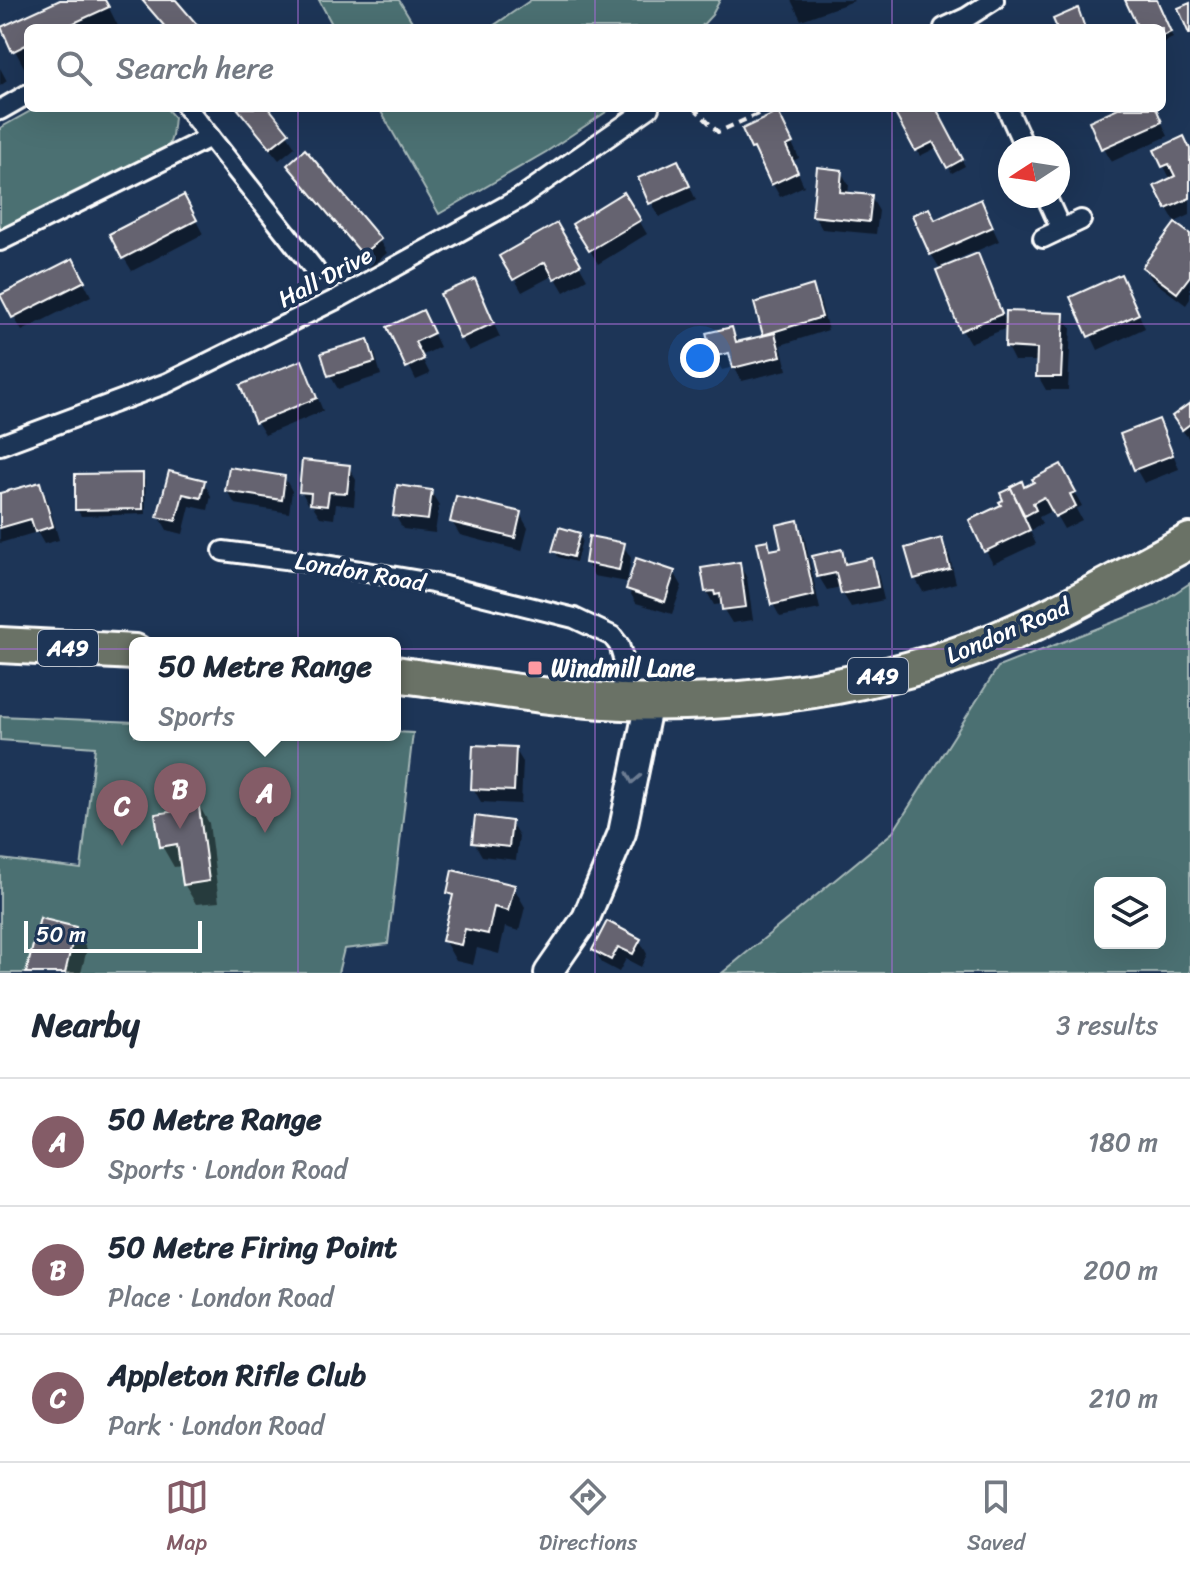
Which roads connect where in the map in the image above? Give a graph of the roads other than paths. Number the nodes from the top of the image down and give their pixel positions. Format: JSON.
{"nodes":[{"id":1,"x":994,"y":0,"type":"edge"},
{"id":2,"x":968,"y":23,"type":"edge"},
{"id":3,"x":24,"y":96,"type":"edge"},
{"id":4,"x":0,"y":110,"type":"edge"},
{"id":5,"x":190,"y":112,"type":"edge"},
{"id":6,"x":643,"y":112,"type":"edge"},
{"id":7,"x":1009,"y":112,"type":"edge"},
{"id":8,"x":1020,"y":136,"type":"edge"},
{"id":9,"x":210,"y":137,"type":"junction"},
{"id":10,"x":1051,"y":208,"type":"edge"},
{"id":11,"x":1081,"y":220,"type":"dead end"},
{"id":12,"x":1061,"y":229,"type":"junction"},
{"id":13,"x":1043,"y":238,"type":"dead end"},
{"id":14,"x":0,"y":241,"type":"edge"},
{"id":15,"x":315,"y":270,"type":"dead end"},
{"id":16,"x":0,"y":445,"type":"edge"},
{"id":17,"x":1190,"y":541,"type":"edge"},
{"id":18,"x":223,"y":551,"type":"dead end"},
{"id":19,"x":0,"y":645,"type":"edge"},
{"id":20,"x":129,"y":652,"type":"edge"},
{"id":21,"x":401,"y":675,"type":"edge"},
{"id":22,"x":636,"y":702,"type":"junction"},
{"id":23,"x":548,"y":973,"type":"edge"}],
"edges":[{"from":1,"to":2,"type":"street"},
{"from":3,"to":4,"type":"street"},
{"from":5,"to":9,"type":"street"},
{"from":6,"to":16,"type":"street","name":"Hall Drive"},
{"from":7,"to":8,"type":"street"},
{"from":9,"to":14,"type":"street"},
{"from":9,"to":15,"type":"street"},
{"from":10,"to":12,"type":"street"},
{"from":11,"to":12,"type":"street"},
{"from":12,"to":13,"type":"street"},
{"from":17,"to":22,"type":"highway","name":"London Road","number":"A49"},
{"from":18,"to":22,"type":"street","name":"London Road"},
{"from":19,"to":20,"type":"highway","number":"A49"},
{"from":21,"to":22,"type":"highway","name":"London Road","number":"A49"},
{"from":22,"to":23,"type":"street","one_way":true}]}
